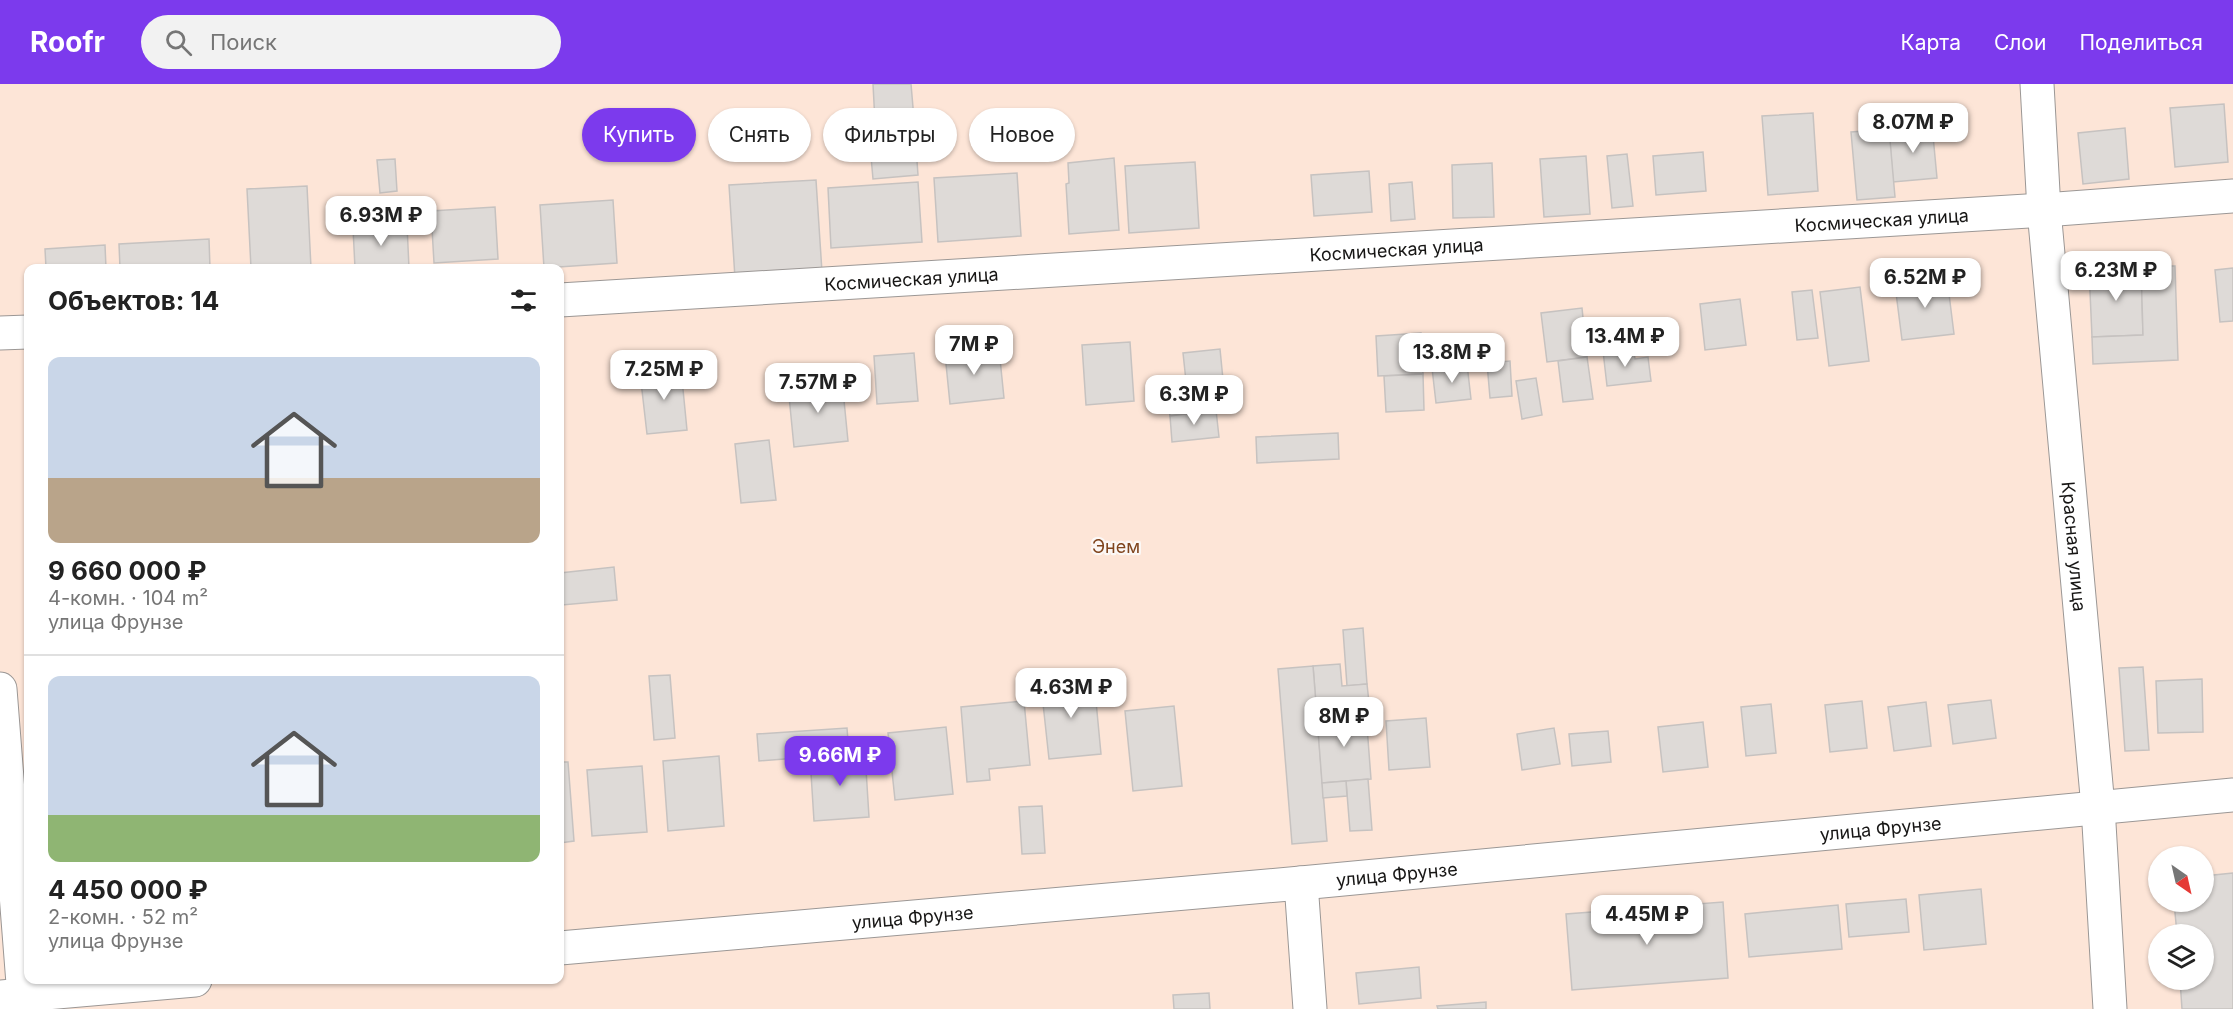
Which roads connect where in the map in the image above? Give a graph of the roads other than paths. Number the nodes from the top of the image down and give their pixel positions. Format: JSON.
{"nodes":[{"id":1,"x":2037,"y":84,"type":"edge"},
{"id":2,"x":2233,"y":196,"type":"edge"},
{"id":3,"x":2044,"y":210,"type":"junction"},
{"id":4,"x":564,"y":300,"type":"edge"},
{"id":5,"x":24,"y":332,"type":"edge"},
{"id":6,"x":0,"y":333,"type":"edge"},
{"id":7,"x":0,"y":689,"type":"edge"},
{"id":8,"x":2233,"y":795,"type":"edge"},
{"id":9,"x":2098,"y":807,"type":"junction"},
{"id":10,"x":1301,"y":883,"type":"junction"},
{"id":11,"x":564,"y":948,"type":"edge"},
{"id":12,"x":159,"y":984,"type":"edge"},
{"id":13,"x":16,"y":1000,"type":"edge"},
{"id":14,"x":1310,"y":1009,"type":"edge"},
{"id":15,"x":2110,"y":1009,"type":"edge"}],
"edges":[{"from":1,"to":3,"type":"street","name":"Красная улица"},
{"from":2,"to":3,"type":"street","name":"Космическая улица"},
{"from":3,"to":4,"type":"street","name":"Космическая улица"},
{"from":3,"to":9,"type":"street","name":"Красная улица"},
{"from":5,"to":6,"type":"street"},
{"from":7,"to":13,"type":"street"},
{"from":8,"to":9,"type":"street","name":"улица Фрунзе"},
{"from":9,"to":10,"type":"street","name":"улица Фрунзе"},
{"from":9,"to":15,"type":"street","name":"Красная улица"},
{"from":10,"to":11,"type":"street","name":"улица Фрунзе"},
{"from":10,"to":14,"type":"street"},
{"from":12,"to":13,"type":"street"}]}
